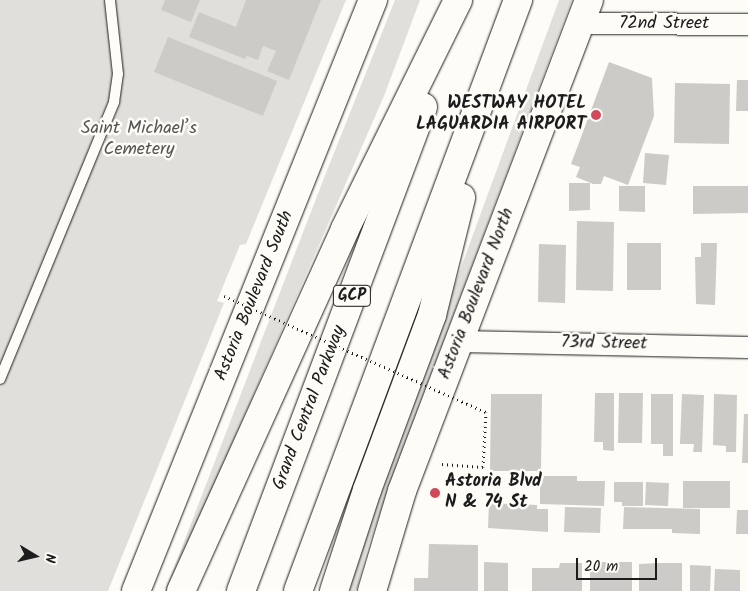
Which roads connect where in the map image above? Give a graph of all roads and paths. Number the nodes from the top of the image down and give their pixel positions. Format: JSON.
{"nodes":[{"id":1,"x":110,"y":0,"type":"edge"},
{"id":2,"x":372,"y":0,"type":"edge"},
{"id":3,"x":458,"y":0,"type":"edge"},
{"id":4,"x":463,"y":0,"type":"edge"},
{"id":5,"x":518,"y":0,"type":"edge"},
{"id":6,"x":585,"y":11,"type":"edge"},
{"id":7,"x":748,"y":24,"type":"edge"},
{"id":8,"x":493,"y":69,"type":"junction"},
{"id":9,"x":224,"y":296,"type":"dead end"},
{"id":10,"x":459,"y":341,"type":"junction"},
{"id":11,"x":748,"y":347,"type":"edge"},
{"id":12,"x":0,"y":380,"type":"edge"},
{"id":13,"x":413,"y":461,"type":"junction"},
{"id":14,"x":136,"y":591,"type":"edge"},
{"id":15,"x":181,"y":591,"type":"edge"},
{"id":16,"x":241,"y":591,"type":"edge"},
{"id":17,"x":298,"y":591,"type":"edge"},
{"id":18,"x":334,"y":591,"type":"edge"},
{"id":19,"x":372,"y":591,"type":"edge"}],
"edges":[{"from":1,"to":12,"type":"lane"},
{"from":2,"to":14,"type":"main road","name":"Astoria Boulevard South"},
{"from":3,"to":15,"type":"main road"},
{"from":4,"to":16,"type":"main road","name":"Grand Central Parkway","number":"GCP"},
{"from":5,"to":8,"type":"main road"},
{"from":6,"to":7,"type":"street","name":"72nd Street"},
{"from":6,"to":10,"type":"main road","name":"Astoria Boulevard North"},
{"from":8,"to":17,"type":"main road"},
{"from":8,"to":18,"type":"main road"},
{"from":9,"to":13,"type":"path","bridge":true},
{"from":10,"to":11,"type":"street","name":"73rd Street"},
{"from":10,"to":13,"type":"main road","name":"Astoria Boulevard North"},
{"from":13,"to":19,"type":"main road","name":"Astoria Boulevard North"}]}
